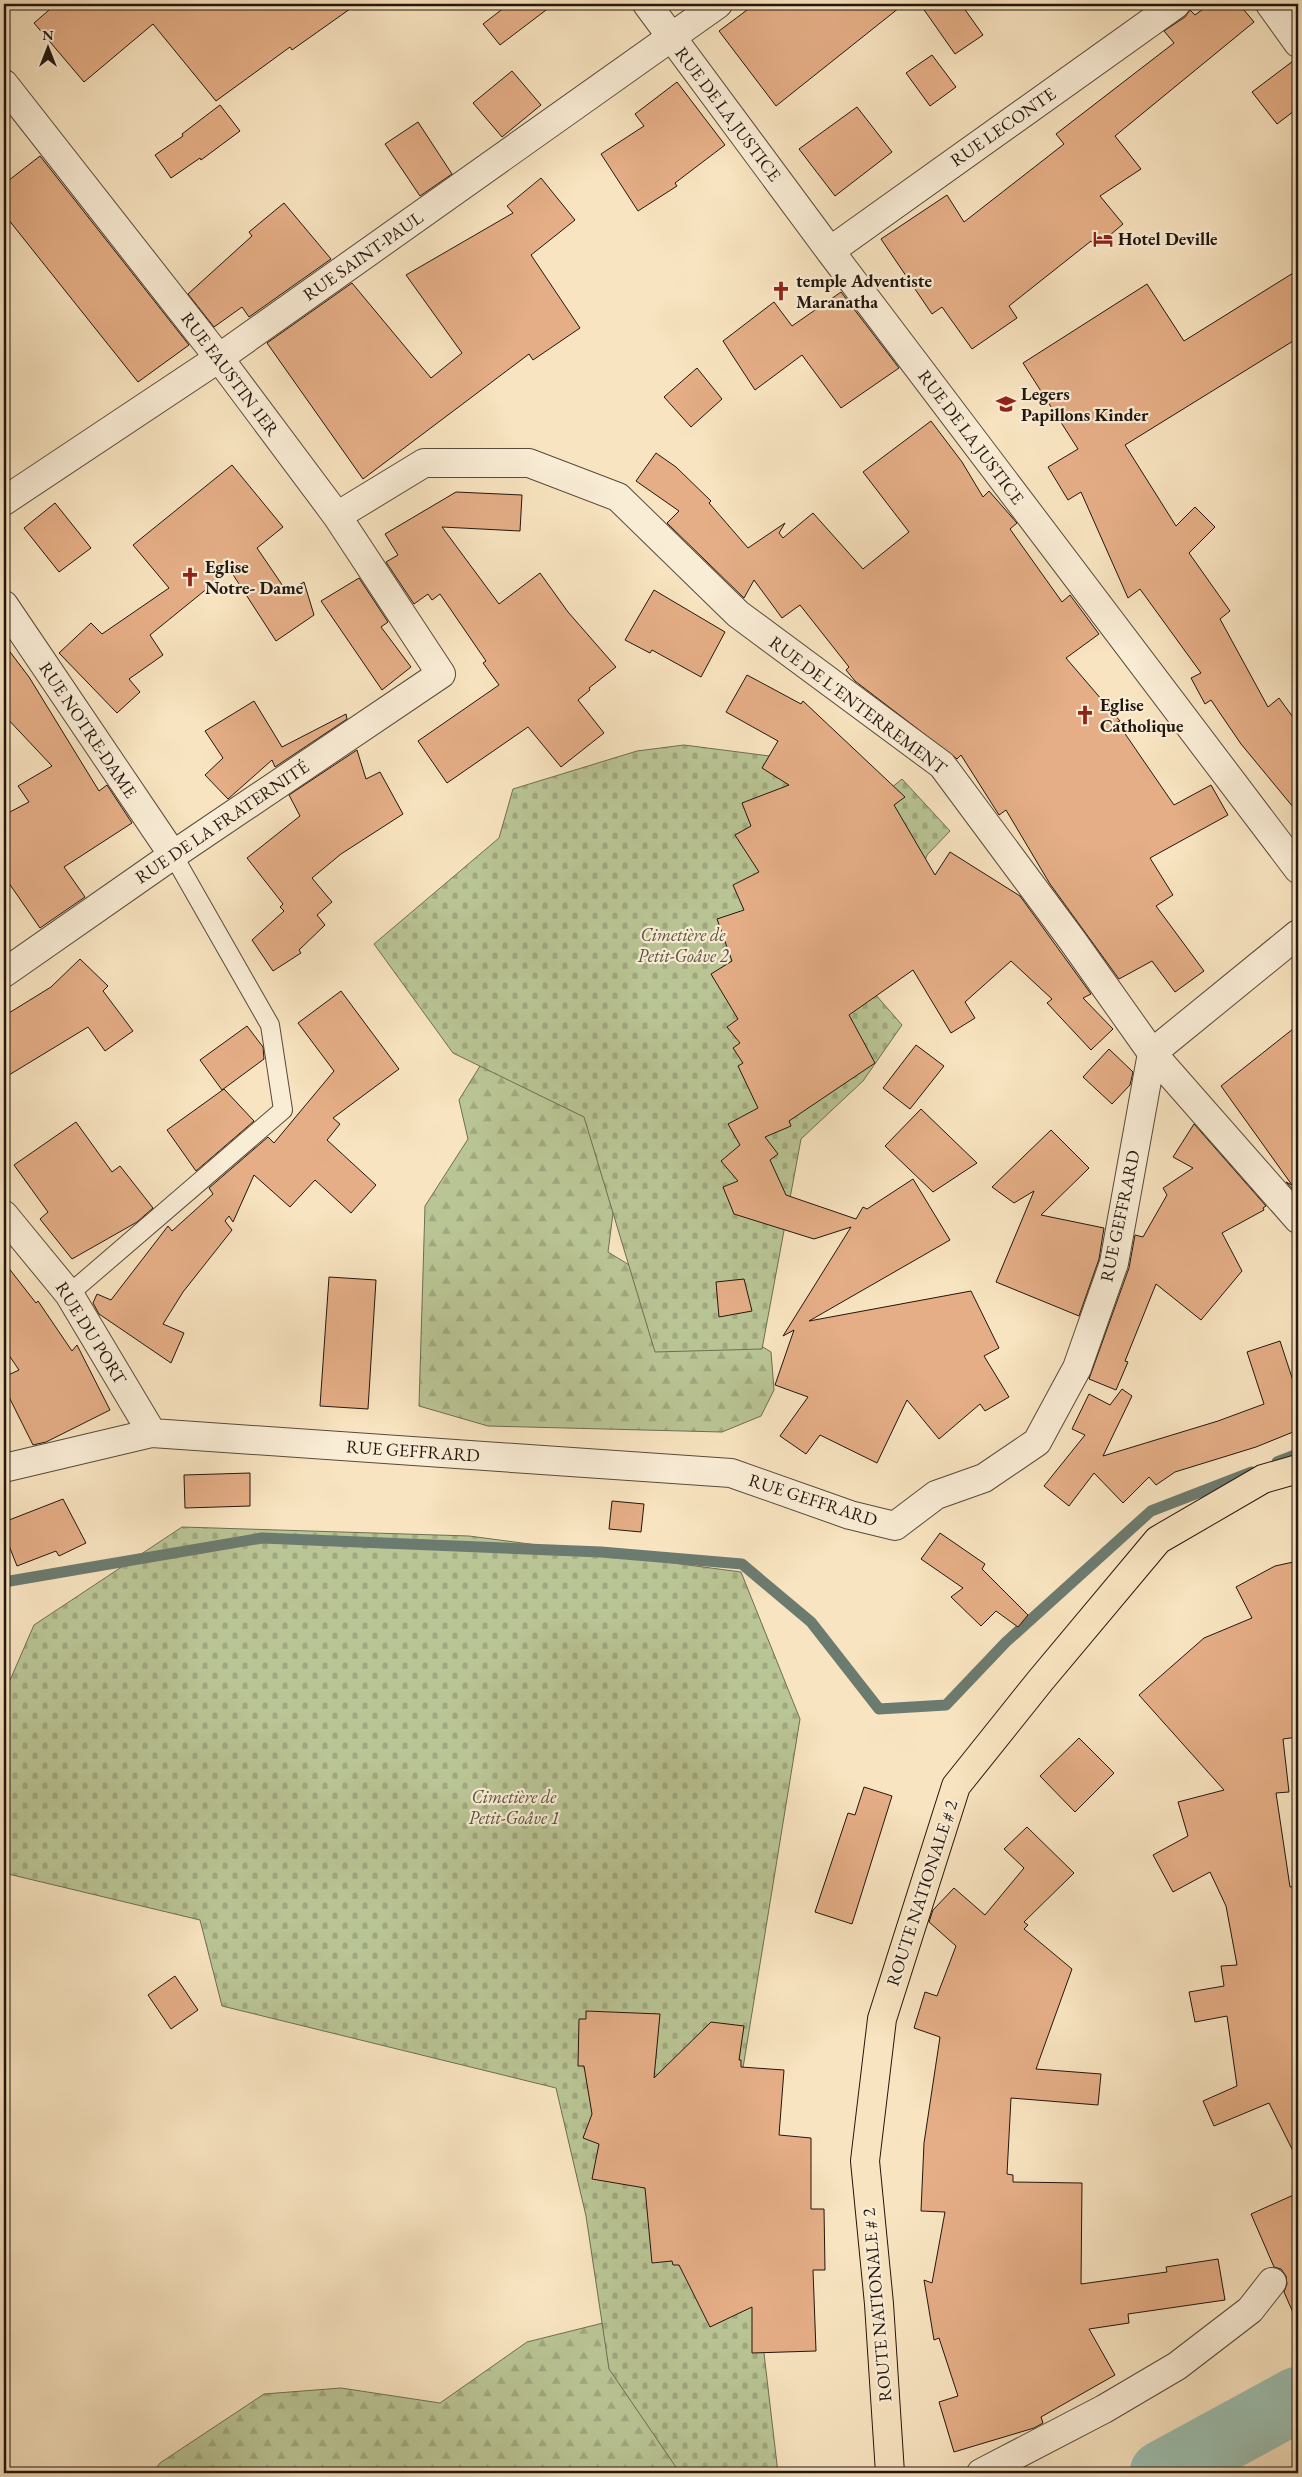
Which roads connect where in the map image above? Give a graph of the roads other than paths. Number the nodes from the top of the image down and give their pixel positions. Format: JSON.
{"nodes":[{"id":1,"x":647,"y":4,"type":"edge"},
{"id":2,"x":718,"y":4,"type":"edge"},
{"id":3,"x":1176,"y":4,"type":"edge"},
{"id":4,"x":1270,"y":4,"type":"edge"},
{"id":5,"x":672,"y":38,"type":"junction"},
{"id":6,"x":1298,"y":43,"type":"edge"},
{"id":7,"x":4,"y":84,"type":"edge"},
{"id":8,"x":830,"y":251,"type":"junction"},
{"id":9,"x":219,"y":358,"type":"junction"},
{"id":10,"x":4,"y":501,"type":"edge"},
{"id":11,"x":337,"y":516,"type":"junction"},
{"id":12,"x":4,"y":604,"type":"edge"},
{"id":13,"x":441,"y":674,"type":"joint"},
{"id":14,"x":172,"y":855,"type":"junction"},
{"id":15,"x":1298,"y":869,"type":"edge"},
{"id":16,"x":1298,"y":934,"type":"edge"},
{"id":17,"x":4,"y":973,"type":"edge"},
{"id":18,"x":1152,"y":1053,"type":"junction"},
{"id":19,"x":4,"y":1215,"type":"edge"},
{"id":20,"x":1298,"y":1219,"type":"edge"},
{"id":21,"x":69,"y":1294,"type":"junction"},
{"id":22,"x":152,"y":1432,"type":"junction"},
{"id":23,"x":4,"y":1468,"type":"edge"},
{"id":24,"x":1298,"y":1469,"type":"edge"},
{"id":25,"x":1272,"y":2282,"type":"dead end"},
{"id":26,"x":890,"y":2473,"type":"edge"},
{"id":27,"x":981,"y":2473,"type":"edge"}],
"edges":[{"from":1,"to":5,"type":"street","name":"RUE DE LA JUSTICE"},
{"from":2,"to":5,"type":"street","name":"RUE SAINT-PAUL"},
{"from":3,"to":8,"type":"street","name":"RUE LECONTE"},
{"from":4,"to":6,"type":"street"},
{"from":5,"to":8,"type":"street","name":"RUE DE LA JUSTICE"},
{"from":5,"to":9,"type":"street","name":"RUE SAINT-PAUL"},
{"from":7,"to":9,"type":"street","name":"RUE FAUSTIN 1ER"},
{"from":8,"to":15,"type":"street","name":"RUE DE LA JUSTICE"},
{"from":9,"to":10,"type":"street","name":"RUE SAINT-PAUL"},
{"from":9,"to":11,"type":"street","name":"RUE FAUSTIN 1ER"},
{"from":11,"to":13,"type":"street","name":"RUE FAUSTIN 1ER"},
{"from":11,"to":18,"type":"street","name":"RUE DE L'ENTERREMENT"},
{"from":12,"to":14,"type":"street","name":"RUE NOTRE-DAME"},
{"from":13,"to":14,"type":"street","name":"RUE DE LA FRATERNITÉ"},
{"from":14,"to":17,"type":"street","name":"RUE DE LA FRATERNITÉ"},
{"from":14,"to":21,"type":"lane"},
{"from":16,"to":18,"type":"street"},
{"from":18,"to":20,"type":"street","name":"RUE DE L'ENTERREMENT"},
{"from":18,"to":22,"type":"street","name":"RUE GEFFRARD"},
{"from":19,"to":21,"type":"street","name":"RUE DU PORT"},
{"from":21,"to":22,"type":"street","name":"RUE DU PORT"},
{"from":22,"to":23,"type":"street","name":"RUE GEFFRARD"},
{"from":24,"to":26,"type":"main road","name":"ROUTE NATIONALE # 2"},
{"from":25,"to":27,"type":"street"}]}
